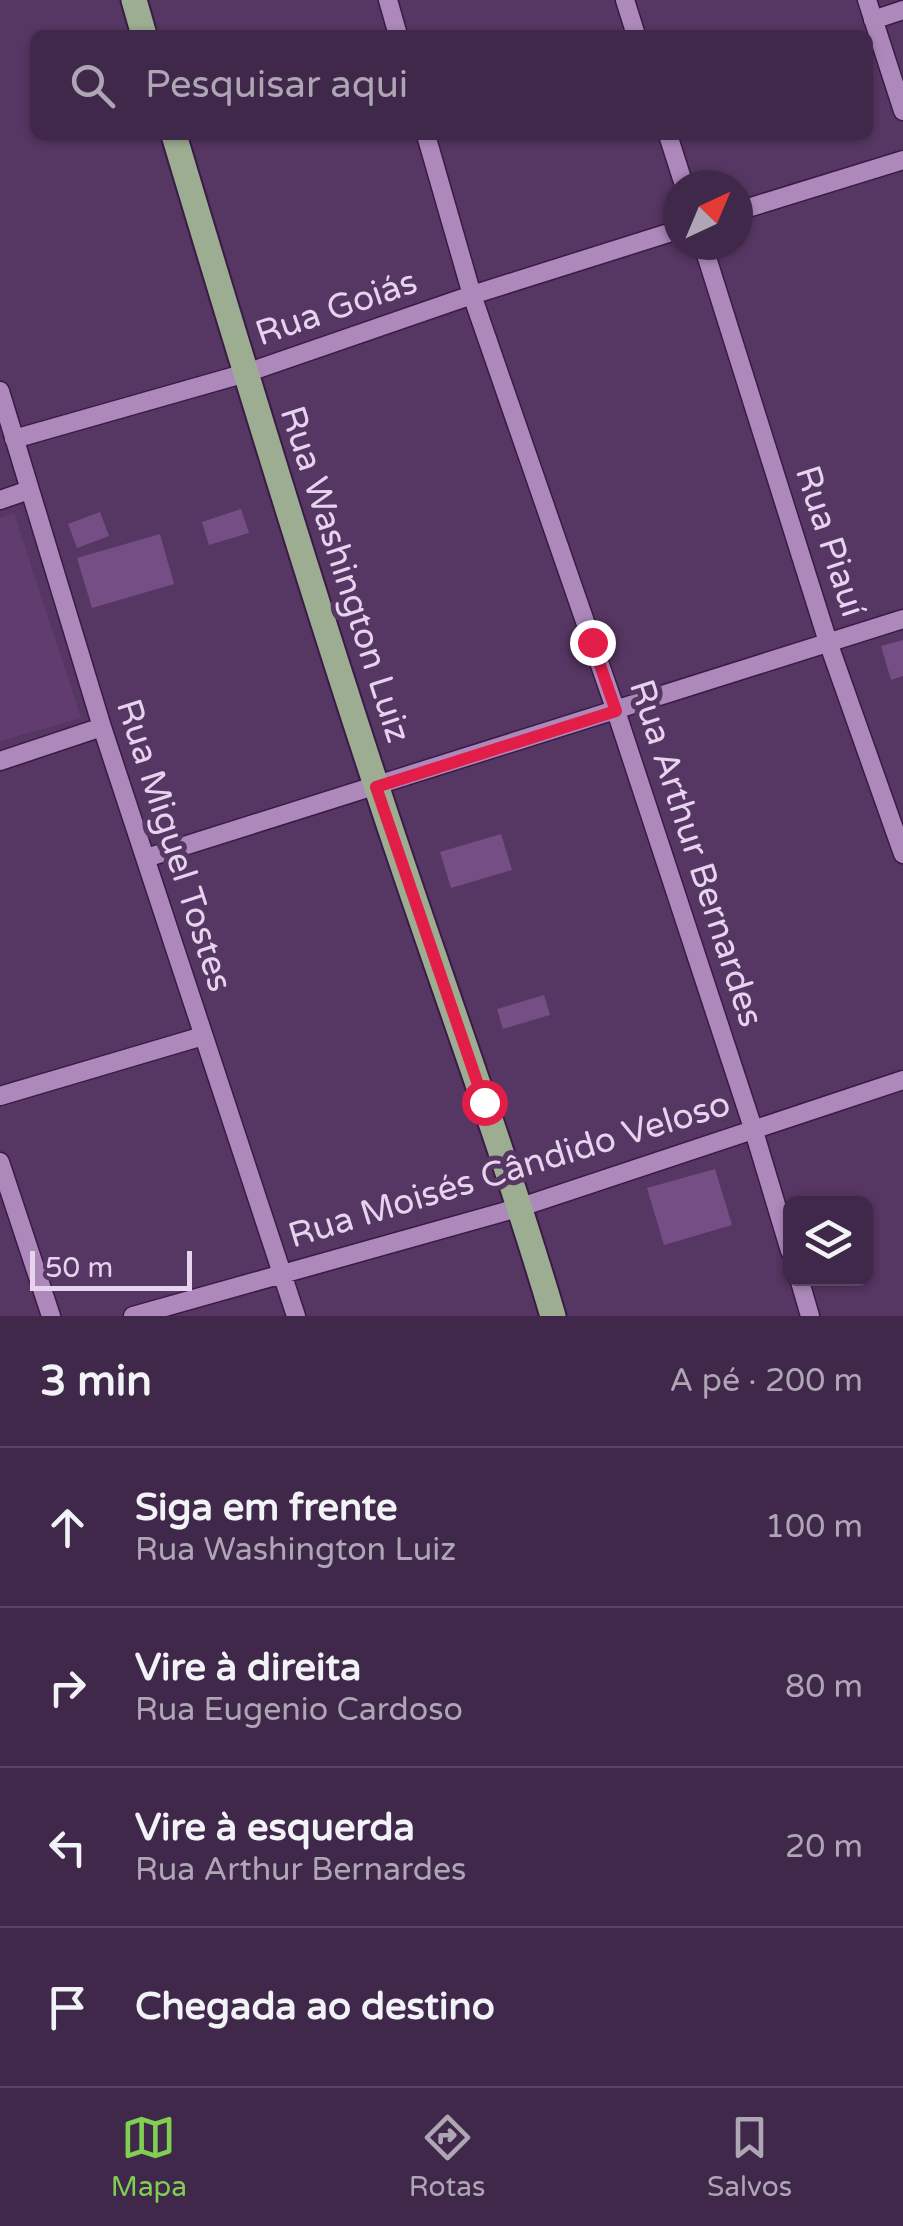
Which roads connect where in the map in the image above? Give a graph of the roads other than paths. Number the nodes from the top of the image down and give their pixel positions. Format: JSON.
{"nodes":[{"id":1,"x":134,"y":0,"type":"edge"},
{"id":2,"x":388,"y":0,"type":"edge"},
{"id":3,"x":625,"y":0,"type":"edge"},
{"id":4,"x":867,"y":0,"type":"edge"},
{"id":5,"x":903,"y":10,"type":"edge"},
{"id":6,"x":873,"y":20,"type":"junction"},
{"id":7,"x":143,"y":30,"type":"edge"},
{"id":8,"x":397,"y":30,"type":"edge"},
{"id":9,"x":634,"y":30,"type":"edge"},
{"id":10,"x":903,"y":111,"type":"edge"},
{"id":11,"x":176,"y":140,"type":"edge"},
{"id":12,"x":427,"y":140,"type":"edge"},
{"id":13,"x":670,"y":140,"type":"edge"},
{"id":14,"x":903,"y":160,"type":"edge"},
{"id":15,"x":679,"y":170,"type":"edge"},
{"id":16,"x":753,"y":206,"type":"edge"},
{"id":17,"x":663,"y":235,"type":"edge"},
{"id":18,"x":708,"y":260,"type":"edge"},
{"id":19,"x":472,"y":295,"type":"junction"},
{"id":20,"x":246,"y":373,"type":"junction"},
{"id":21,"x":0,"y":390,"type":"edge"},
{"id":22,"x":14,"y":439,"type":"junction"},
{"id":23,"x":29,"y":490,"type":"junction"},
{"id":24,"x":0,"y":500,"type":"edge"},
{"id":25,"x":903,"y":620,"type":"edge"},
{"id":26,"x":828,"y":642,"type":"junction"},
{"id":27,"x":616,"y":711,"type":"junction"},
{"id":28,"x":102,"y":728,"type":"junction"},
{"id":29,"x":0,"y":761,"type":"edge"},
{"id":30,"x":376,"y":787,"type":"junction"},
{"id":31,"x":903,"y":854,"type":"edge"},
{"id":32,"x":146,"y":858,"type":"junction"},
{"id":33,"x":202,"y":1036,"type":"junction"},
{"id":34,"x":903,"y":1080,"type":"edge"},
{"id":35,"x":0,"y":1096,"type":"edge"},
{"id":36,"x":753,"y":1128,"type":"junction"},
{"id":37,"x":0,"y":1162,"type":"edge"},
{"id":38,"x":520,"y":1207,"type":"junction"},
{"id":39,"x":783,"y":1228,"type":"edge"},
{"id":40,"x":283,"y":1273,"type":"junction"},
{"id":41,"x":801,"y":1286,"type":"edge"},
{"id":42,"x":50,"y":1316,"type":"edge"},
{"id":43,"x":133,"y":1316,"type":"edge"},
{"id":44,"x":296,"y":1316,"type":"edge"},
{"id":45,"x":554,"y":1316,"type":"edge"},
{"id":46,"x":810,"y":1316,"type":"edge"}],
"edges":[{"from":1,"to":7,"type":"main road"},
{"from":2,"to":8,"type":"street"},
{"from":3,"to":9,"type":"street"},
{"from":4,"to":6,"type":"street"},
{"from":5,"to":6,"type":"street"},
{"from":6,"to":10,"type":"street"},
{"from":11,"to":20,"type":"main road","name":"Rua Washington Luiz"},
{"from":12,"to":19,"type":"street","name":"Rua Arthur Bernardes"},
{"from":13,"to":15,"type":"street"},
{"from":14,"to":16,"type":"street"},
{"from":17,"to":19,"type":"street","name":"Rua Goiás"},
{"from":18,"to":26,"type":"street","name":"Rua Piauí"},
{"from":19,"to":20,"type":"street","name":"Rua Goiás"},
{"from":19,"to":27,"type":"street","name":"Rua Arthur Bernardes"},
{"from":20,"to":22,"type":"street","name":"Rua Goiás"},
{"from":20,"to":30,"type":"main road","name":"Rua Washington Luiz"},
{"from":21,"to":22,"type":"street","name":"Rua Miguel Tostes"},
{"from":22,"to":23,"type":"street","name":"Rua Miguel Tostes"},
{"from":23,"to":24,"type":"street"},
{"from":23,"to":28,"type":"street","name":"Rua Miguel Tostes"},
{"from":25,"to":26,"type":"street"},
{"from":26,"to":27,"type":"street"},
{"from":26,"to":31,"type":"street","name":"Rua Piauí"},
{"from":27,"to":30,"type":"street"},
{"from":27,"to":36,"type":"street","name":"Rua Arthur Bernardes"},
{"from":28,"to":29,"type":"street"},
{"from":28,"to":32,"type":"street","name":"Rua Miguel Tostes"},
{"from":30,"to":32,"type":"street"},
{"from":30,"to":38,"type":"main road","name":"Rua Washington Luiz"},
{"from":32,"to":33,"type":"street","name":"Rua Miguel Tostes"},
{"from":33,"to":35,"type":"street"},
{"from":33,"to":40,"type":"street","name":"Rua Miguel Tostes"},
{"from":34,"to":36,"type":"street","name":"Rua Moisés Cândido Veloso"},
{"from":36,"to":38,"type":"street","name":"Rua Moisés Cândido Veloso"},
{"from":36,"to":39,"type":"street","name":"Rua Arthur Bernardes"},
{"from":37,"to":42,"type":"street"},
{"from":38,"to":40,"type":"street","name":"Rua Moisés Cândido Veloso"},
{"from":38,"to":45,"type":"main road","name":"Rua Washington Luiz"},
{"from":40,"to":43,"type":"street","name":"Rua Moisés Cândido Veloso"},
{"from":40,"to":44,"type":"street","name":"Rua Miguel Tostes"},
{"from":41,"to":46,"type":"street"}]}
